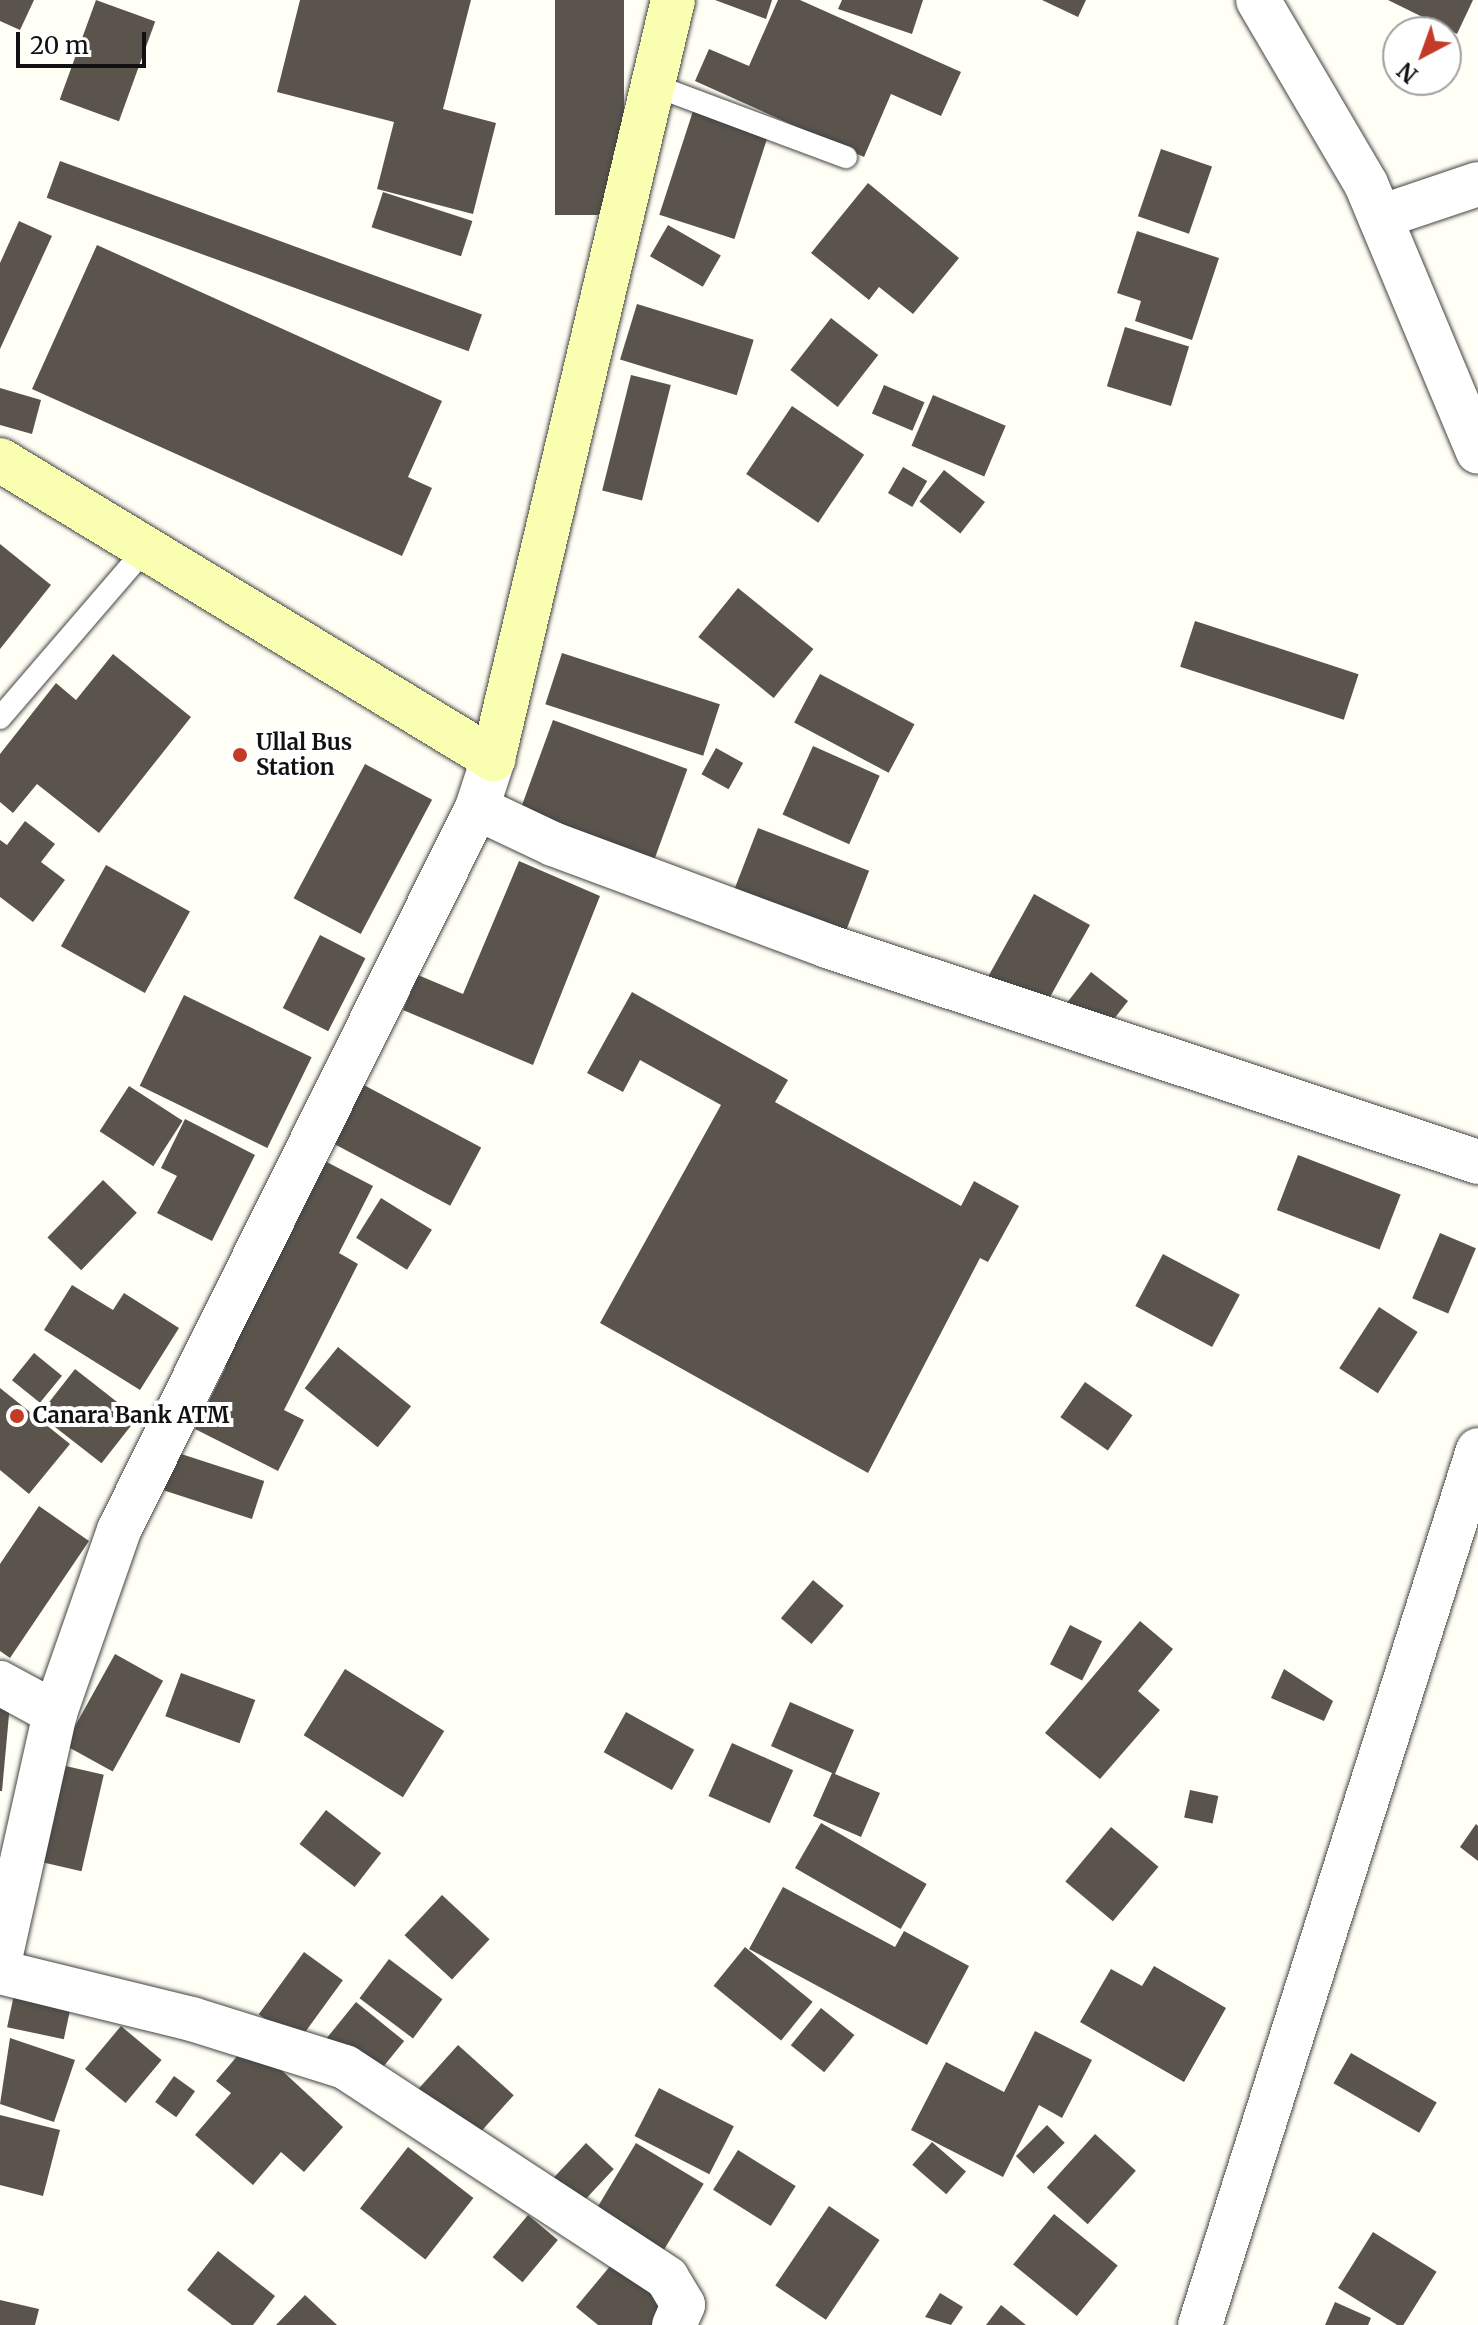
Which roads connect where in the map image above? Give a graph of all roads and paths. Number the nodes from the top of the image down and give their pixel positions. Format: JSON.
{"nodes":[{"id":1,"x":673,"y":0,"type":"edge"},
{"id":2,"x":1258,"y":0,"type":"edge"},
{"id":3,"x":653,"y":85,"type":"junction"},
{"id":4,"x":846,"y":157,"type":"dead end"},
{"id":5,"x":1478,"y":184,"type":"edge"},
{"id":6,"x":1380,"y":217,"type":"junction"},
{"id":7,"x":1478,"y":452,"type":"edge"},
{"id":8,"x":0,"y":460,"type":"edge"},
{"id":9,"x":146,"y":548,"type":"junction"},
{"id":10,"x":0,"y":718,"type":"edge"},
{"id":11,"x":493,"y":759,"type":"junction"},
{"id":12,"x":477,"y":808,"type":"junction"},
{"id":13,"x":1478,"y":1162,"type":"edge"},
{"id":14,"x":1478,"y":1450,"type":"edge"},
{"id":15,"x":0,"y":1683,"type":"edge"},
{"id":16,"x":55,"y":1713,"type":"junction"},
{"id":17,"x":0,"y":1959,"type":"edge"},
{"id":18,"x":0,"y":1972,"type":"edge"},
{"id":19,"x":674,"y":2325,"type":"edge"},
{"id":20,"x":1200,"y":2325,"type":"edge"}],
"edges":[{"from":1,"to":3,"type":"street"},
{"from":2,"to":6,"type":"street"},
{"from":3,"to":4,"type":"lane"},
{"from":3,"to":11,"type":"street"},
{"from":5,"to":6,"type":"street"},
{"from":6,"to":7,"type":"street"},
{"from":8,"to":9,"type":"street"},
{"from":9,"to":10,"type":"lane"},
{"from":9,"to":11,"type":"street"},
{"from":11,"to":12,"type":"street"},
{"from":12,"to":13,"type":"street"},
{"from":12,"to":16,"type":"street"},
{"from":14,"to":20,"type":"street"},
{"from":15,"to":16,"type":"street"},
{"from":16,"to":17,"type":"street"},
{"from":18,"to":19,"type":"street"}]}
